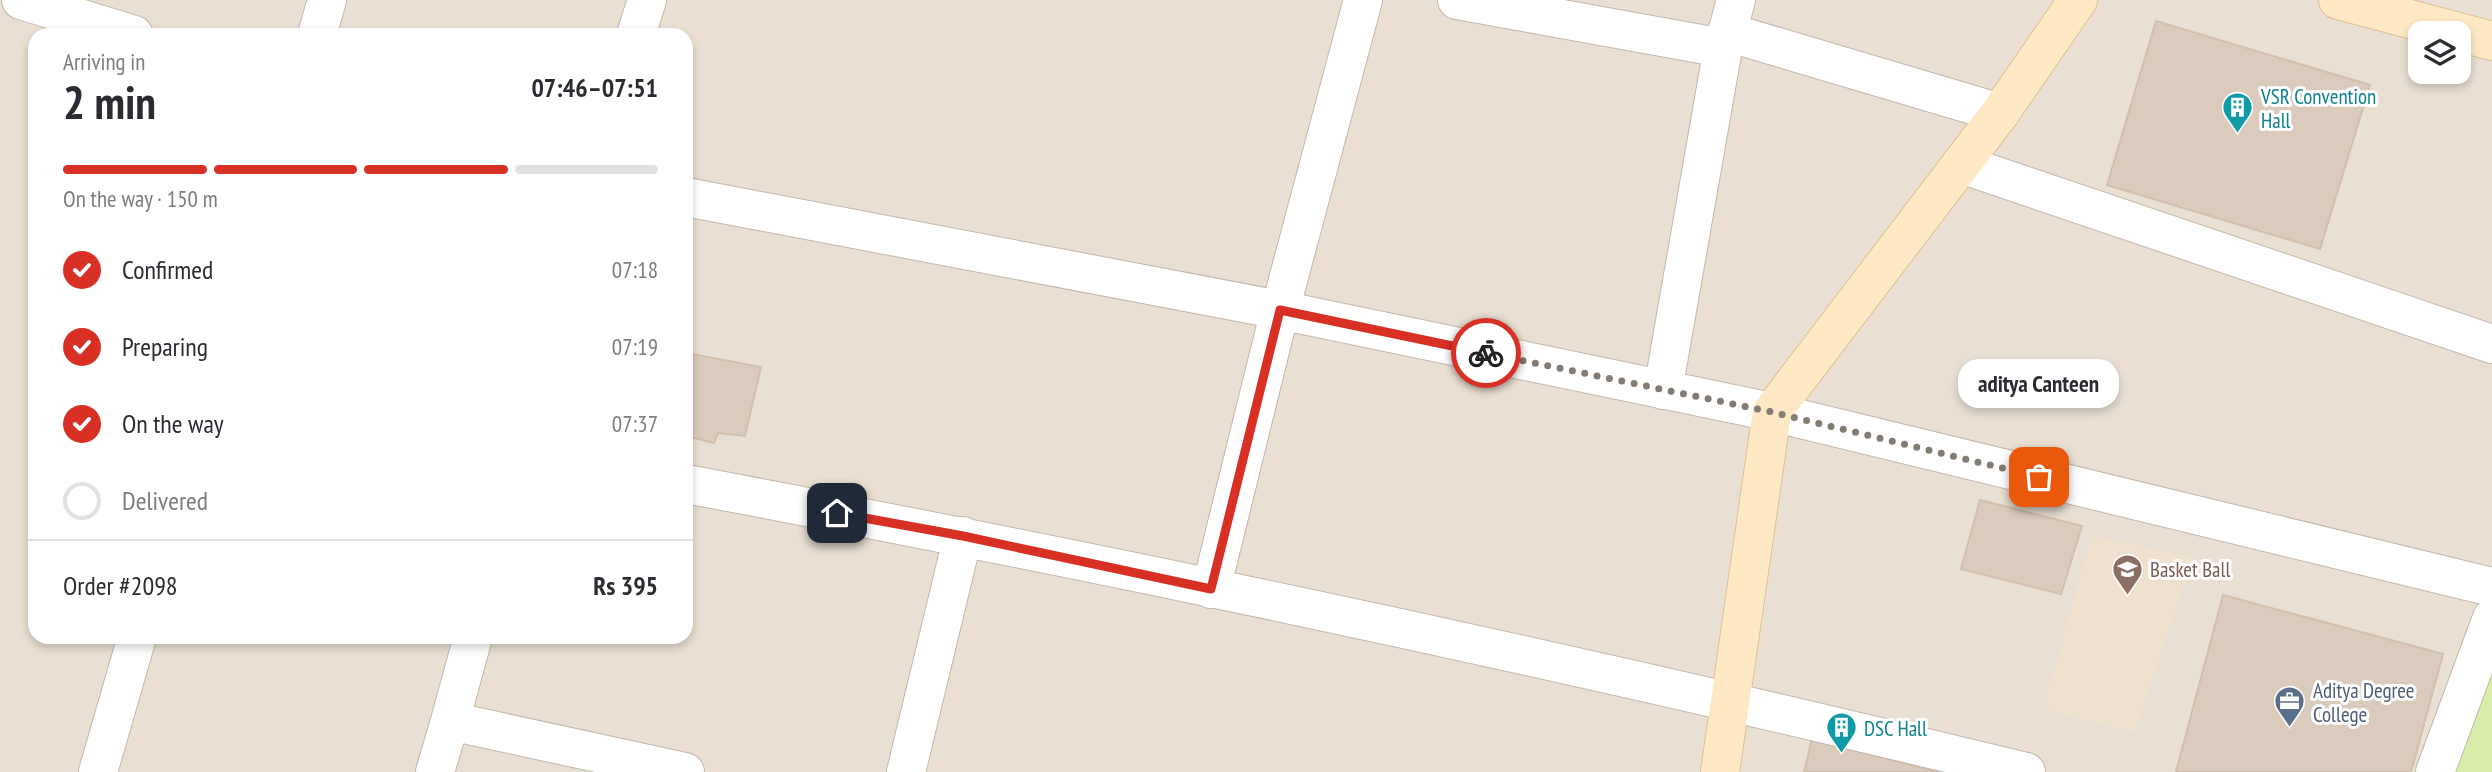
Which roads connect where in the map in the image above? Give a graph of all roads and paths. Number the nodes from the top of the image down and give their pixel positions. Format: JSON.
{"nodes":[{"id":1,"x":21,"y":0,"type":"edge"},
{"id":2,"x":327,"y":0,"type":"edge"},
{"id":3,"x":647,"y":0,"type":"edge"},
{"id":4,"x":1363,"y":0,"type":"edge"},
{"id":5,"x":1457,"y":0,"type":"edge"},
{"id":6,"x":2078,"y":0,"type":"edge"},
{"id":7,"x":2338,"y":0,"type":"edge"},
{"id":8,"x":1728,"y":27,"type":"edge"},
{"id":9,"x":111,"y":28,"type":"edge"},
{"id":10,"x":319,"y":28,"type":"edge"},
{"id":11,"x":638,"y":28,"type":"edge"},
{"id":12,"x":2492,"y":41,"type":"edge"},
{"id":13,"x":2000,"y":113,"type":"junction"},
{"id":14,"x":1961,"y":164,"type":"junction"},
{"id":15,"x":693,"y":198,"type":"edge"},
{"id":16,"x":1280,"y":310,"type":"junction"},
{"id":17,"x":2492,"y":344,"type":"edge"},
{"id":18,"x":1663,"y":390,"type":"junction"},
{"id":19,"x":1772,"y":412,"type":"junction"},
{"id":20,"x":693,"y":485,"type":"edge"},
{"id":21,"x":963,"y":536,"type":"junction"},
{"id":22,"x":2492,"y":587,"type":"edge"},
{"id":23,"x":1211,"y":589,"type":"junction"},
{"id":24,"x":2492,"y":618,"type":"edge"},
{"id":25,"x":135,"y":644,"type":"edge"},
{"id":26,"x":471,"y":644,"type":"edge"},
{"id":27,"x":1732,"y":701,"type":"junction"},
{"id":28,"x":450,"y":722,"type":"junction"},
{"id":29,"x":98,"y":772,"type":"edge"},
{"id":30,"x":435,"y":772,"type":"edge"},
{"id":31,"x":685,"y":772,"type":"edge"},
{"id":32,"x":906,"y":772,"type":"edge"},
{"id":33,"x":1720,"y":772,"type":"edge"},
{"id":34,"x":2026,"y":772,"type":"edge"},
{"id":35,"x":2435,"y":772,"type":"edge"}],
"edges":[{"from":1,"to":9,"type":"street"},
{"from":2,"to":10,"type":"street"},
{"from":3,"to":11,"type":"street"},
{"from":4,"to":16,"type":"street"},
{"from":5,"to":8,"type":"street"},
{"from":6,"to":13,"type":"street"},
{"from":7,"to":12,"type":"street"},
{"from":8,"to":13,"type":"street"},
{"from":8,"to":18,"type":"street"},
{"from":13,"to":14,"type":"street"},
{"from":14,"to":17,"type":"street"},
{"from":14,"to":19,"type":"street"},
{"from":15,"to":16,"type":"street"},
{"from":16,"to":18,"type":"street"},
{"from":16,"to":23,"type":"street"},
{"from":18,"to":19,"type":"street"},
{"from":19,"to":22,"type":"street"},
{"from":19,"to":27,"type":"street"},
{"from":20,"to":21,"type":"street"},
{"from":21,"to":23,"type":"street"},
{"from":21,"to":32,"type":"street"},
{"from":23,"to":27,"type":"street"},
{"from":24,"to":35,"type":"street"},
{"from":25,"to":29,"type":"street"},
{"from":26,"to":28,"type":"street"},
{"from":27,"to":33,"type":"street"},
{"from":27,"to":34,"type":"street"},
{"from":28,"to":30,"type":"street"},
{"from":28,"to":31,"type":"street"}]}
